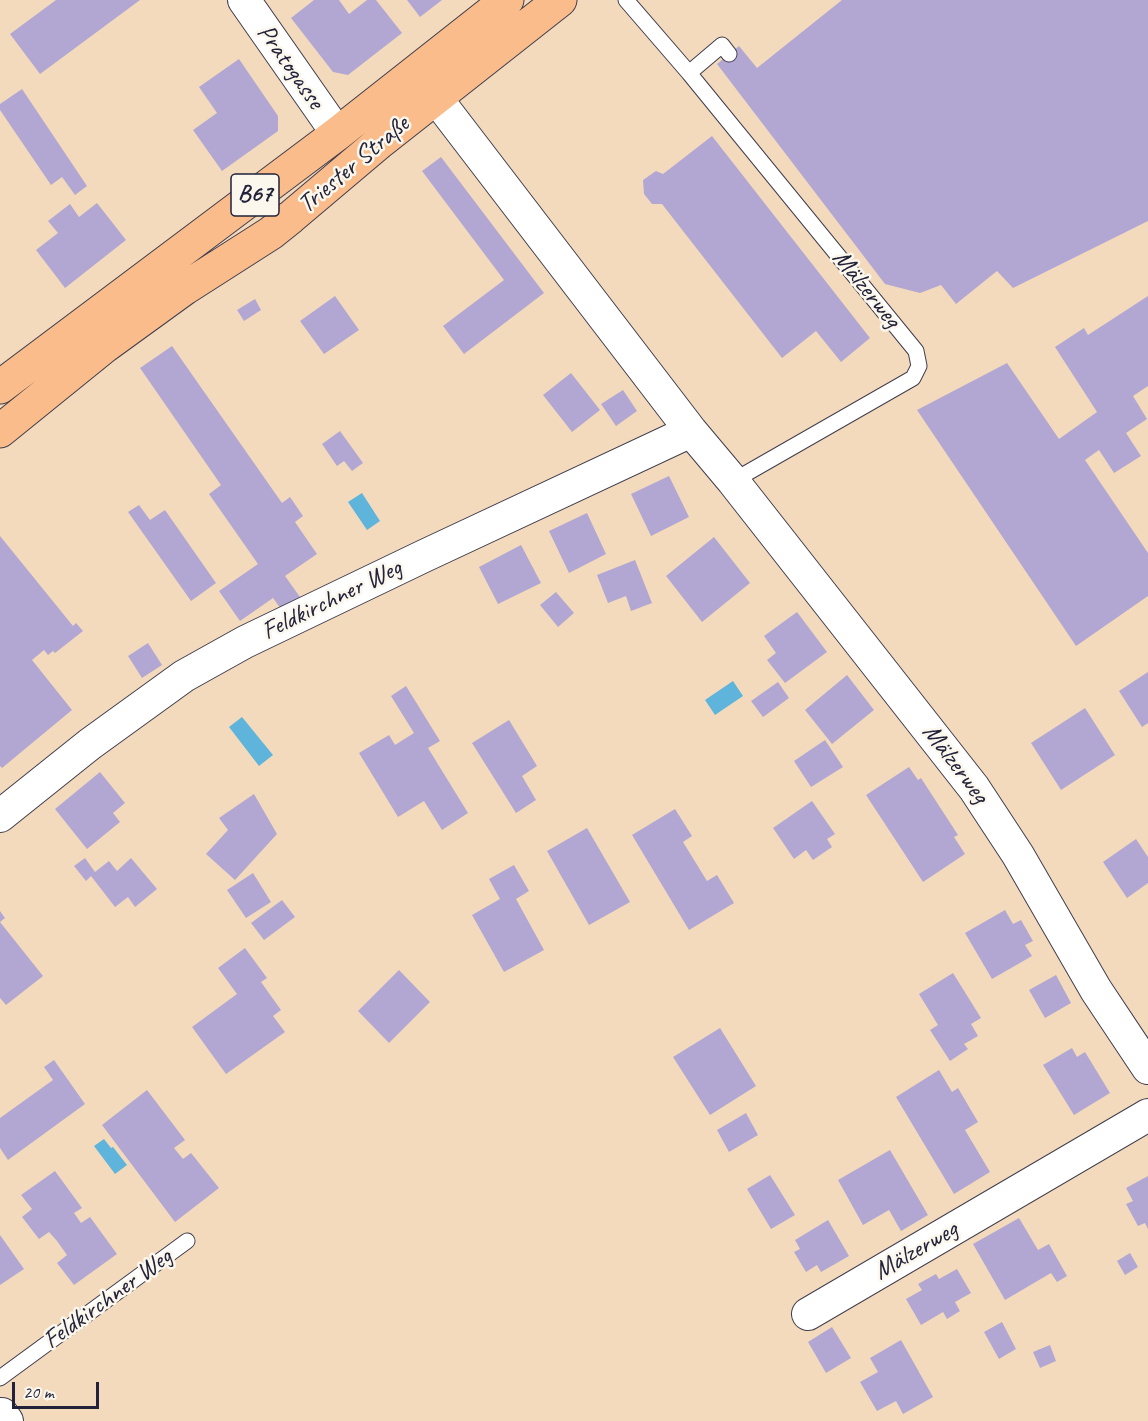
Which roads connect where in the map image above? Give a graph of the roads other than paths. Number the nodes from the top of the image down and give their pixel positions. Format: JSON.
{"nodes":[{"id":1,"x":243,"y":0,"type":"edge"},
{"id":2,"x":507,"y":0,"type":"edge"},
{"id":3,"x":560,"y":0,"type":"edge"},
{"id":4,"x":626,"y":0,"type":"edge"},
{"id":5,"x":729,"y":54,"type":"dead end"},
{"id":6,"x":689,"y":73,"type":"junction"},
{"id":7,"x":436,"y":98,"type":"junction"},
{"id":8,"x":336,"y":134,"type":"junction"},
{"id":9,"x":0,"y":387,"type":"edge"},
{"id":10,"x":0,"y":430,"type":"edge"},
{"id":11,"x":691,"y":431,"type":"junction"},
{"id":12,"x":734,"y":481,"type":"junction"},
{"id":13,"x":0,"y":816,"type":"edge"},
{"id":14,"x":1148,"y":1068,"type":"edge"},
{"id":15,"x":1148,"y":1115,"type":"edge"},
{"id":16,"x":187,"y":1241,"type":"dead end"},
{"id":17,"x":808,"y":1314,"type":"dead end"},
{"id":18,"x":0,"y":1378,"type":"edge"}],
"edges":[{"from":1,"to":8,"type":"street","name":"Pratogasse"},
{"from":2,"to":8,"type":"main road","name":"Triester Straße","number":"B67"},
{"from":3,"to":7,"type":"main road","name":"Triester Straße","number":"B67"},
{"from":4,"to":6,"type":"lane"},
{"from":5,"to":6,"type":"lane"},
{"from":6,"to":12,"type":"lane","name":"Mälzerweg"},
{"from":7,"to":10,"type":"main road","name":"Triester Straße","number":"B67"},
{"from":7,"to":11,"type":"street","name":"Mälzerweg"},
{"from":8,"to":9,"type":"main road","name":"Triester Straße","number":"B67"},
{"from":11,"to":12,"type":"street","name":"Mälzerweg"},
{"from":11,"to":13,"type":"street","name":"Feldkirchner Weg"},
{"from":12,"to":14,"type":"street","name":"Mälzerweg"},
{"from":15,"to":17,"type":"street","name":"Mälzerweg"},
{"from":16,"to":18,"type":"lane","name":"Feldkirchner Weg"}]}
